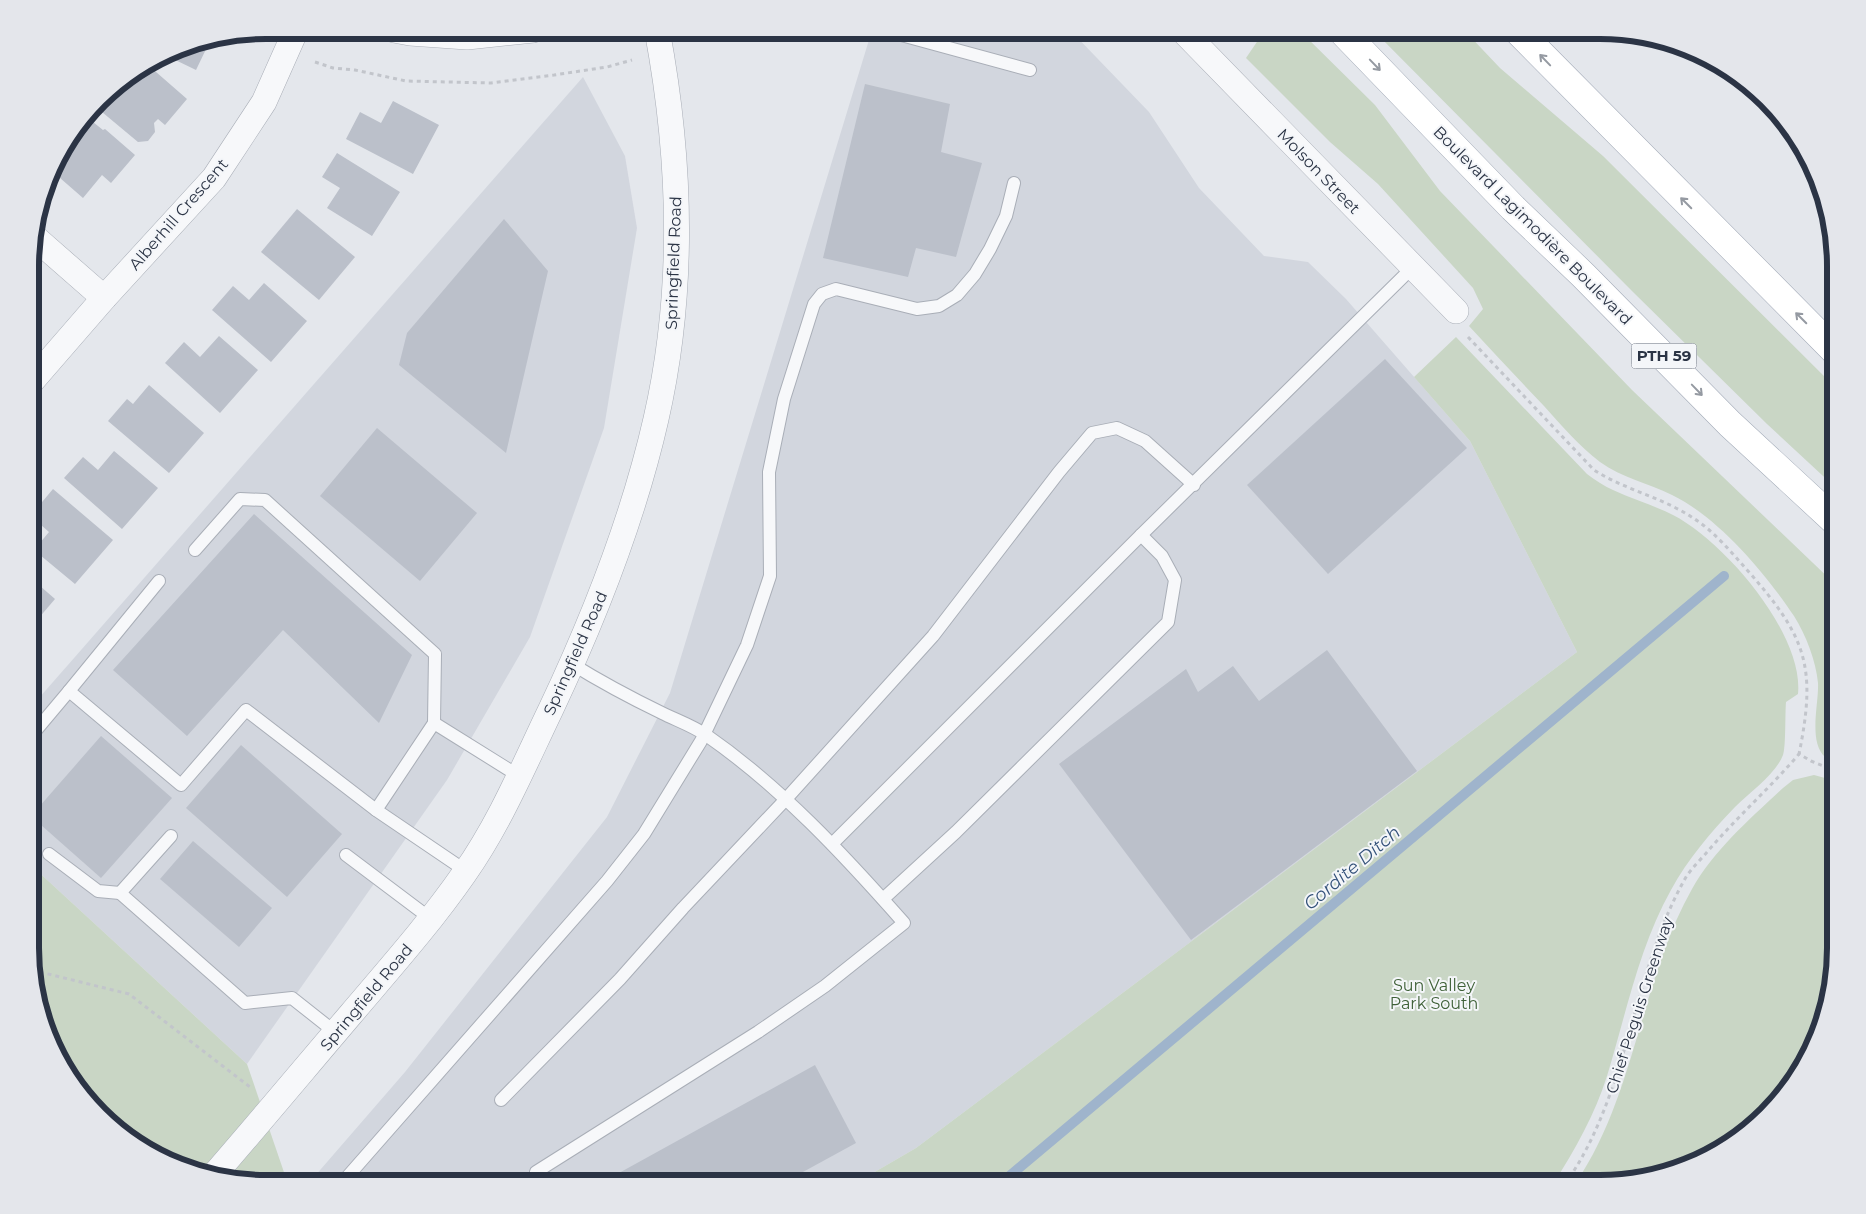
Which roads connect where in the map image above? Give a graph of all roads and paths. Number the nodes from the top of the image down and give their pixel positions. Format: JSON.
{"nodes":[{"id":1,"x":917,"y":39,"type":"edge"},
{"id":2,"x":938,"y":39,"type":"edge"},
{"id":3,"x":1191,"y":39,"type":"edge"},
{"id":4,"x":1350,"y":39,"type":"edge"},
{"id":5,"x":1526,"y":39,"type":"edge"},
{"id":6,"x":292,"y":41,"type":"edge"},
{"id":7,"x":659,"y":42,"type":"edge"},
{"id":8,"x":936,"y":44,"type":"junction"},
{"id":9,"x":1030,"y":70,"type":"dead end"},
{"id":10,"x":1014,"y":183,"type":"dead end"},
{"id":11,"x":40,"y":242,"type":"edge"},
{"id":12,"x":1413,"y":267,"type":"junction"},
{"id":13,"x":104,"y":298,"type":"junction"},
{"id":14,"x":1456,"y":311,"type":"joint"},
{"id":15,"x":1827,"y":343,"type":"edge"},
{"id":16,"x":39,"y":373,"type":"edge"},
{"id":17,"x":1194,"y":485,"type":"junction"},
{"id":18,"x":1814,"y":503,"type":"junction"},
{"id":19,"x":1827,"y":514,"type":"edge"},
{"id":20,"x":1827,"y":521,"type":"edge"},
{"id":21,"x":1141,"y":535,"type":"junction"},
{"id":22,"x":195,"y":550,"type":"dead end"},
{"id":23,"x":159,"y":581,"type":"dead end"},
{"id":24,"x":572,"y":664,"type":"junction"},
{"id":25,"x":69,"y":691,"type":"junction"},
{"id":26,"x":434,"y":723,"type":"junction"},
{"id":27,"x":39,"y":727,"type":"edge"},
{"id":28,"x":704,"y":734,"type":"junction"},
{"id":29,"x":1800,"y":754,"type":"junction"},
{"id":30,"x":1827,"y":767,"type":"edge"},
{"id":31,"x":519,"y":776,"type":"junction"},
{"id":32,"x":786,"y":799,"type":"junction"},
{"id":33,"x":376,"y":810,"type":"junction"},
{"id":34,"x":171,"y":836,"type":"dead end"},
{"id":35,"x":832,"y":844,"type":"junction"},
{"id":36,"x":49,"y":854,"type":"dead end"},
{"id":37,"x":346,"y":855,"type":"dead end"},
{"id":38,"x":466,"y":871,"type":"junction"},
{"id":39,"x":120,"y":893,"type":"junction"},
{"id":40,"x":883,"y":899,"type":"junction"},
{"id":41,"x":432,"y":919,"type":"junction"},
{"id":42,"x":40,"y":972,"type":"edge"},
{"id":43,"x":336,"y":1032,"type":"junction"},
{"id":44,"x":501,"y":1100,"type":"dead end"},
{"id":45,"x":274,"y":1105,"type":"junction"},
{"id":46,"x":218,"y":1170,"type":"edge"},
{"id":47,"x":536,"y":1172,"type":"dead end"},
{"id":48,"x":349,"y":1175,"type":"edge"},
{"id":49,"x":1572,"y":1175,"type":"edge"}],
"edges":[{"from":1,"to":8,"type":"lane"},
{"from":2,"to":8,"type":"lane"},
{"from":3,"to":12,"type":"street","name":"Molson Street"},
{"from":4,"to":18,"type":"main road","name":"Boulevard Lagimodière Boulevard","number":"PTH 59","one_way":true},
{"from":15,"to":5,"type":"main road","one_way":true},
{"from":6,"to":7,"type":"path"},
{"from":6,"to":13,"type":"street","name":"Alberhill Crescent"},
{"from":7,"to":24,"type":"street","name":"Springfield Road"},
{"from":8,"to":9,"type":"lane"},
{"from":10,"to":28,"type":"lane"},
{"from":11,"to":13,"type":"street"},
{"from":12,"to":14,"type":"street","name":"Molson Street"},
{"from":12,"to":17,"type":"lane"},
{"from":13,"to":16,"type":"street","name":"Alberhill Crescent"},
{"from":14,"to":29,"type":"path"},
{"from":17,"to":21,"type":"lane"},
{"from":17,"to":32,"type":"lane"},
{"from":18,"to":19,"type":"main road","name":"Boulevard Lagimodière Boulevard","number":"PTH 59"},
{"from":18,"to":20,"type":"main road"},
{"from":21,"to":35,"type":"lane"},
{"from":21,"to":40,"type":"lane"},
{"from":22,"to":26,"type":"lane"},
{"from":23,"to":25,"type":"lane"},
{"from":24,"to":28,"type":"lane"},
{"from":24,"to":31,"type":"street","name":"Springfield Road"},
{"from":25,"to":27,"type":"lane"},
{"from":25,"to":33,"type":"lane"},
{"from":26,"to":31,"type":"lane"},
{"from":26,"to":33,"type":"lane"},
{"from":28,"to":32,"type":"lane"},
{"from":28,"to":48,"type":"lane"},
{"from":29,"to":30,"type":"path"},
{"from":29,"to":49,"type":"path","name":"Chief Peguis Greenway"},
{"from":31,"to":38,"type":"street","name":"Springfield Road"},
{"from":32,"to":35,"type":"lane"},
{"from":32,"to":44,"type":"lane"},
{"from":33,"to":38,"type":"lane"},
{"from":34,"to":39,"type":"lane"},
{"from":35,"to":40,"type":"lane"},
{"from":36,"to":39,"type":"lane"},
{"from":37,"to":41,"type":"lane"},
{"from":38,"to":41,"type":"street","name":"Springfield Road"},
{"from":39,"to":43,"type":"lane"},
{"from":40,"to":47,"type":"lane"},
{"from":41,"to":43,"type":"street","name":"Springfield Road"},
{"from":42,"to":45,"type":"path"},
{"from":43,"to":45,"type":"street","name":"Springfield Road"},
{"from":45,"to":46,"type":"street","name":"Springfield Road"}]}
